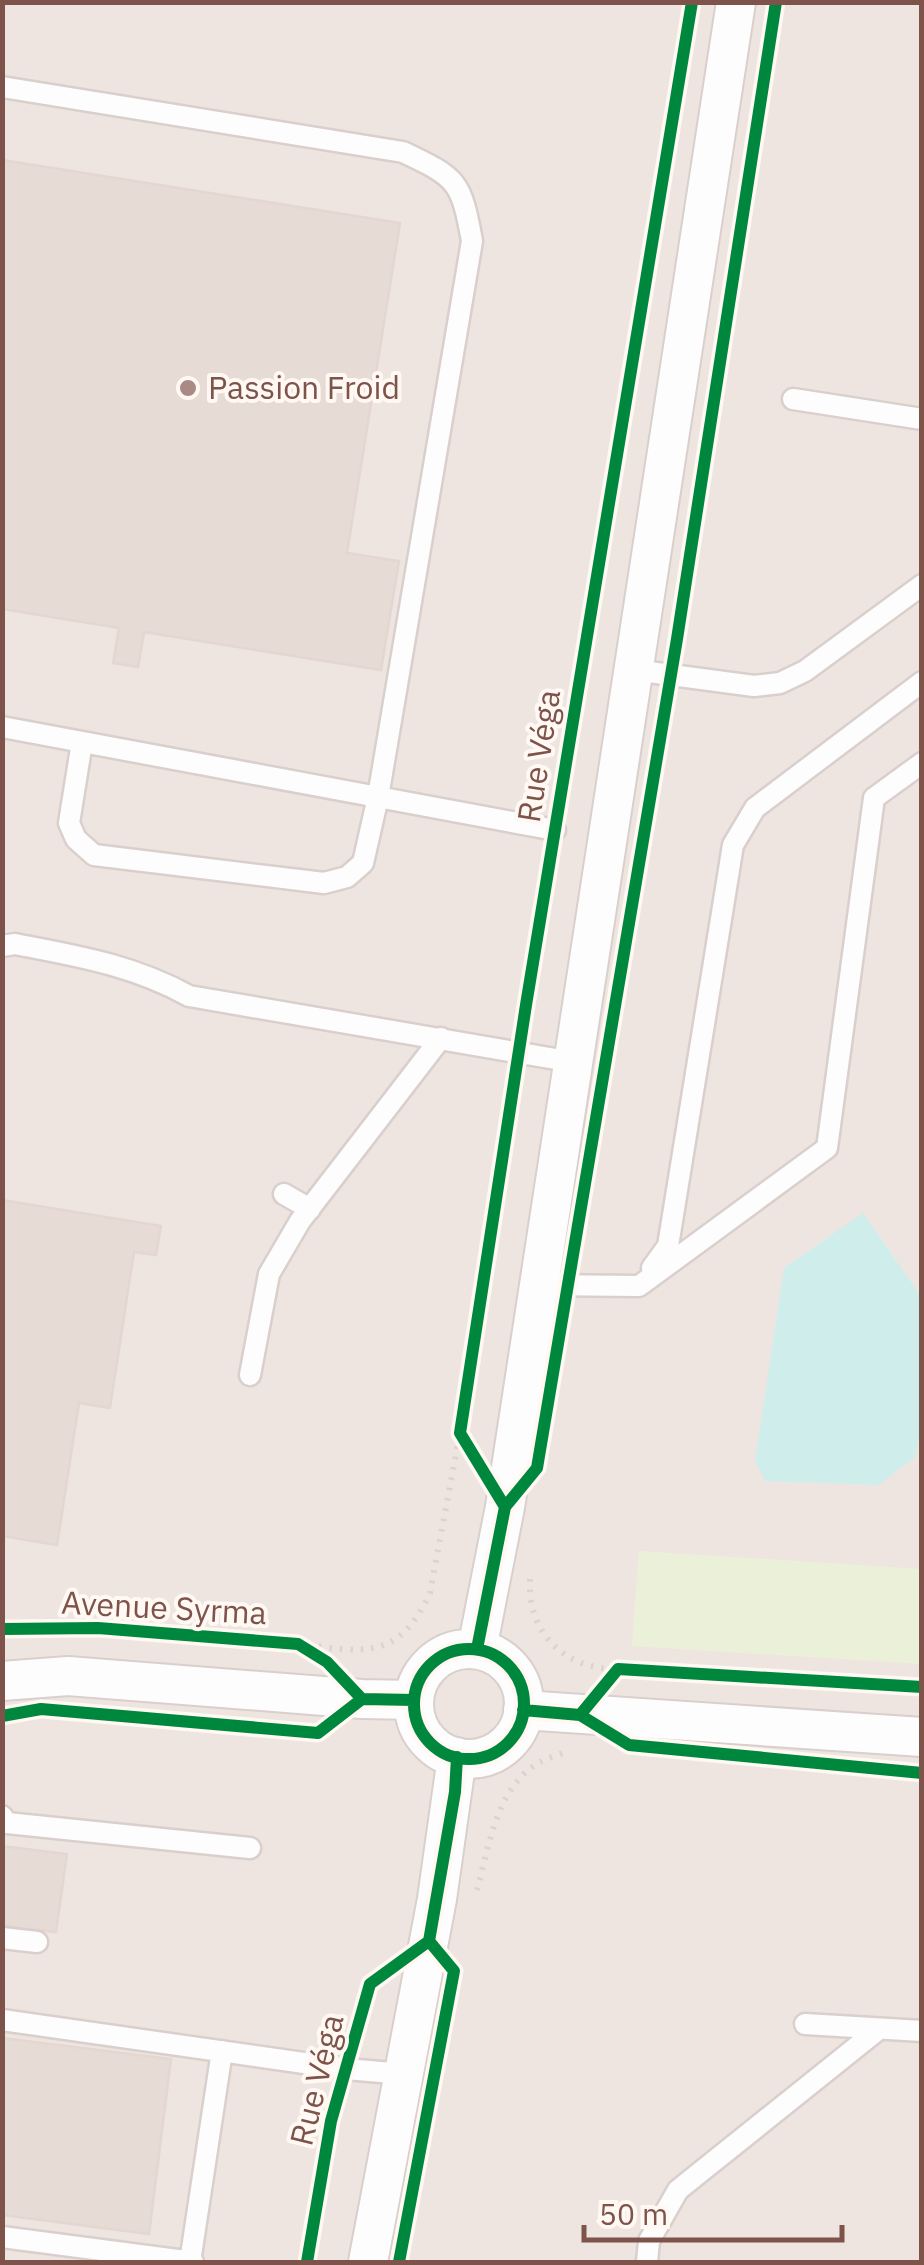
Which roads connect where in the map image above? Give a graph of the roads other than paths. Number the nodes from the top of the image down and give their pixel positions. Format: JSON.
{"nodes":[{"id":1,"x":736,"y":2,"type":"edge"},
{"id":2,"x":2,"y":88,"type":"edge"},
{"id":3,"x":793,"y":400,"type":"dead end"},
{"id":4,"x":922,"y":418,"type":"edge"},
{"id":5,"x":922,"y":585,"type":"edge"},
{"id":6,"x":634,"y":670,"type":"junction"},
{"id":7,"x":922,"y":682,"type":"edge"},
{"id":8,"x":2,"y":728,"type":"edge"},
{"id":9,"x":82,"y":742,"type":"junction"},
{"id":10,"x":922,"y":763,"type":"edge"},
{"id":11,"x":378,"y":797,"type":"junction"},
{"id":12,"x":555,"y":830,"type":"dead end"},
{"id":13,"x":2,"y":946,"type":"edge"},
{"id":14,"x":440,"y":1038,"type":"junction"},
{"id":15,"x":573,"y":1062,"type":"junction"},
{"id":16,"x":284,"y":1194,"type":"dead end"},
{"id":17,"x":310,"y":1209,"type":"junction"},
{"id":18,"x":539,"y":1285,"type":"junction"},
{"id":19,"x":640,"y":1286,"type":"junction"},
{"id":20,"x":250,"y":1375,"type":"dead end"},
{"id":21,"x":477,"y":1649,"type":"junction"},
{"id":22,"x":2,"y":1681,"type":"edge"},
{"id":23,"x":414,"y":1700,"type":"junction"},
{"id":24,"x":523,"y":1710,"type":"junction"},
{"id":25,"x":922,"y":1736,"type":"edge"},
{"id":26,"x":457,"y":1757,"type":"junction"},
{"id":27,"x":4,"y":1821,"type":"edge"},
{"id":28,"x":250,"y":1848,"type":"dead end"},
{"id":29,"x":2,"y":1938,"type":"edge"},
{"id":30,"x":37,"y":1942,"type":"dead end"},
{"id":31,"x":2,"y":2020,"type":"edge"},
{"id":32,"x":804,"y":2024,"type":"dead end"},
{"id":33,"x":879,"y":2029,"type":"junction"},
{"id":34,"x":922,"y":2031,"type":"edge"},
{"id":35,"x":222,"y":2051,"type":"junction"},
{"id":36,"x":404,"y":2074,"type":"junction"},
{"id":37,"x":2,"y":2236,"type":"edge"},
{"id":38,"x":191,"y":2262,"type":"edge"},
{"id":39,"x":368,"y":2262,"type":"edge"},
{"id":40,"x":647,"y":2262,"type":"edge"}],
"edges":[{"from":1,"to":6,"type":"street"},
{"from":2,"to":11,"type":"lane"},
{"from":3,"to":4,"type":"lane"},
{"from":5,"to":6,"type":"lane"},
{"from":6,"to":15,"type":"street"},
{"from":7,"to":19,"type":"lane"},
{"from":8,"to":9,"type":"lane"},
{"from":9,"to":11,"type":"lane"},
{"from":9,"to":11,"type":"lane"},
{"from":10,"to":19,"type":"lane"},
{"from":11,"to":12,"type":"lane"},
{"from":13,"to":14,"type":"lane"},
{"from":14,"to":15,"type":"lane"},
{"from":14,"to":17,"type":"lane"},
{"from":15,"to":18,"type":"street"},
{"from":16,"to":17,"type":"lane"},
{"from":17,"to":20,"type":"lane"},
{"from":18,"to":19,"type":"lane"},
{"from":18,"to":21,"type":"street"},
{"from":21,"to":23,"type":"street"},
{"from":21,"to":24,"type":"street"},
{"from":22,"to":23,"type":"street"},
{"from":23,"to":26,"type":"street"},
{"from":24,"to":25,"type":"street"},
{"from":24,"to":26,"type":"street"},
{"from":26,"to":36,"type":"street"},
{"from":27,"to":28,"type":"lane"},
{"from":29,"to":30,"type":"lane"},
{"from":31,"to":35,"type":"lane"},
{"from":32,"to":33,"type":"lane"},
{"from":33,"to":34,"type":"lane"},
{"from":33,"to":40,"type":"lane"},
{"from":35,"to":36,"type":"lane"},
{"from":35,"to":38,"type":"lane"},
{"from":36,"to":39,"type":"street"},
{"from":37,"to":38,"type":"lane"}]}
